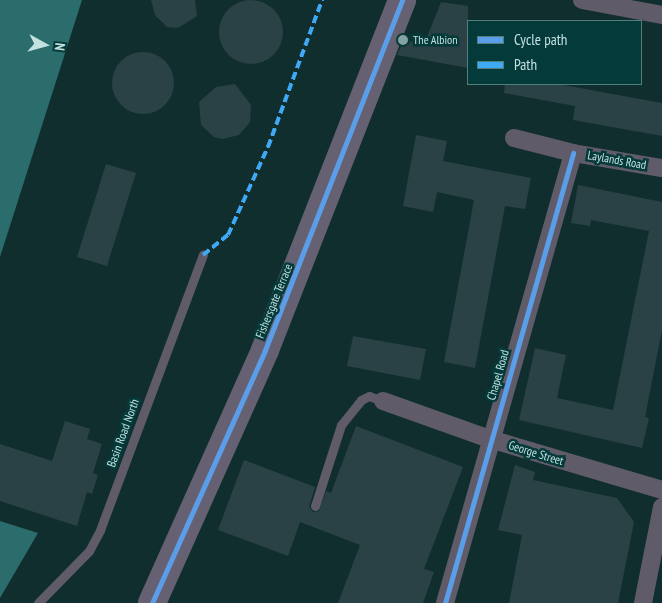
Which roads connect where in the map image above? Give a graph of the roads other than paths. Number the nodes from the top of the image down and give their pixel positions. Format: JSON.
{"nodes":[{"id":1,"x":402,"y":0,"type":"edge"},
{"id":2,"x":582,"y":0,"type":"edge"},
{"id":3,"x":662,"y":15,"type":"edge"},
{"id":4,"x":514,"y":138,"type":"dead end"},
{"id":5,"x":573,"y":153,"type":"junction"},
{"id":6,"x":662,"y":168,"type":"edge"},
{"id":7,"x":203,"y":255,"type":"dead end"},
{"id":8,"x":383,"y":401,"type":"joint"},
{"id":9,"x":490,"y":439,"type":"junction"},
{"id":10,"x":662,"y":490,"type":"edge"},
{"id":11,"x":315,"y":506,"type":"dead end"},
{"id":12,"x":662,"y":506,"type":"edge"},
{"id":13,"x":38,"y":603,"type":"edge"},
{"id":14,"x":152,"y":603,"type":"edge"},
{"id":15,"x":446,"y":603,"type":"edge"},
{"id":16,"x":643,"y":603,"type":"edge"}],
"edges":[{"from":1,"to":14,"type":"main road","name":"Fishersgate Terrace"},
{"from":2,"to":3,"type":"street"},
{"from":4,"to":5,"type":"street","name":"Laylands Road"},
{"from":5,"to":6,"type":"street","name":"Laylands Road"},
{"from":5,"to":9,"type":"street","name":"Chapel Road"},
{"from":7,"to":13,"type":"lane","name":"Basin Road North"},
{"from":8,"to":9,"type":"street","name":"George Street"},
{"from":8,"to":11,"type":"lane"},
{"from":9,"to":10,"type":"street","name":"George Street"},
{"from":9,"to":15,"type":"street","name":"Chapel Road"},
{"from":12,"to":16,"type":"street"}]}
